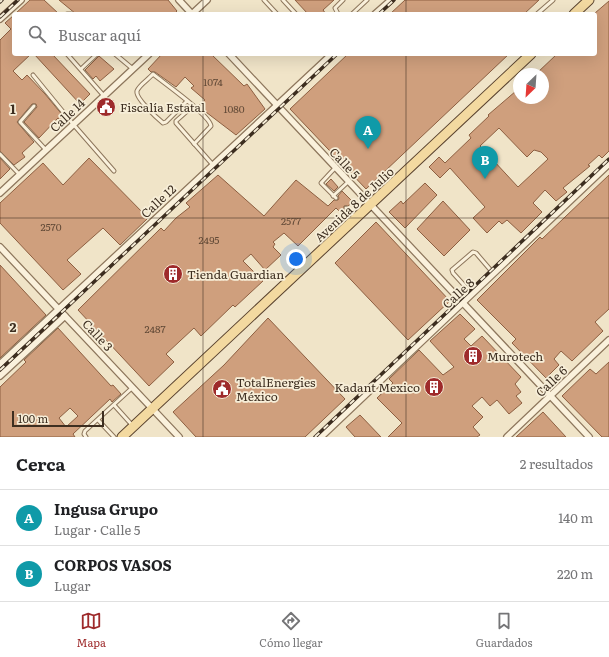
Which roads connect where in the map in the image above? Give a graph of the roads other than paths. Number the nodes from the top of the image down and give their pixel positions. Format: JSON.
{"nodes":[{"id":1,"x":21,"y":0,"type":"edge"},
{"id":2,"x":179,"y":0,"type":"edge"},
{"id":3,"x":206,"y":0,"type":"edge"},
{"id":4,"x":264,"y":0,"type":"edge"},
{"id":5,"x":283,"y":0,"type":"edge"},
{"id":6,"x":344,"y":0,"type":"edge"},
{"id":7,"x":367,"y":0,"type":"edge"},
{"id":8,"x":391,"y":0,"type":"edge"},
{"id":9,"x":552,"y":0,"type":"edge"},
{"id":10,"x":588,"y":0,"type":"edge"},
{"id":11,"x":190,"y":12,"type":"edge"},
{"id":12,"x":194,"y":12,"type":"edge"},
{"id":13,"x":275,"y":12,"type":"edge"},
{"id":14,"x":294,"y":12,"type":"edge"},
{"id":15,"x":336,"y":12,"type":"edge"},
{"id":16,"x":354,"y":12,"type":"edge"},
{"id":17,"x":377,"y":12,"type":"edge"},
{"id":18,"x":539,"y":12,"type":"edge"},
{"id":19,"x":576,"y":12,"type":"edge"},
{"id":20,"x":0,"y":19,"type":"edge"},
{"id":21,"x":70,"y":56,"type":"edge"},
{"id":22,"x":95,"y":56,"type":"edge"},
{"id":23,"x":117,"y":56,"type":"edge"},
{"id":24,"x":147,"y":56,"type":"edge"},
{"id":25,"x":231,"y":56,"type":"edge"},
{"id":26,"x":330,"y":56,"type":"edge"},
{"id":27,"x":529,"y":56,"type":"edge"},
{"id":28,"x":81,"y":69,"type":"junction"},
{"id":29,"x":133,"y":69,"type":"junction"},
{"id":30,"x":33,"y":75,"type":"dead end"},
{"id":31,"x":104,"y":96,"type":"junction"},
{"id":32,"x":187,"y":100,"type":"junction"},
{"id":33,"x":34,"y":106,"type":"dead end"},
{"id":34,"x":194,"y":106,"type":"junction"},
{"id":35,"x":276,"y":106,"type":"junction"},
{"id":36,"x":73,"y":124,"type":"junction"},
{"id":37,"x":194,"y":144,"type":"junction"},
{"id":38,"x":46,"y":150,"type":"junction"},
{"id":39,"x":0,"y":154,"type":"edge"},
{"id":40,"x":609,"y":164,"type":"edge"},
{"id":41,"x":213,"y":165,"type":"junction"},
{"id":42,"x":335,"y":168,"type":"junction"},
{"id":43,"x":114,"y":171,"type":"dead end"},
{"id":44,"x":20,"y":175,"type":"junction"},
{"id":45,"x":348,"y":182,"type":"junction"},
{"id":46,"x":0,"y":193,"type":"edge"},
{"id":47,"x":333,"y":196,"type":"junction"},
{"id":48,"x":336,"y":198,"type":"dead end"},
{"id":49,"x":370,"y":205,"type":"junction"},
{"id":50,"x":346,"y":208,"type":"dead end"},
{"id":51,"x":356,"y":218,"type":"junction"},
{"id":52,"x":0,"y":247,"type":"edge"},
{"id":53,"x":494,"y":274,"type":"junction"},
{"id":54,"x":472,"y":294,"type":"junction"},
{"id":55,"x":463,"y":304,"type":"junction"},
{"id":56,"x":58,"y":309,"type":"junction"},
{"id":57,"x":65,"y":316,"type":"junction"},
{"id":58,"x":609,"y":340,"type":"edge"},
{"id":59,"x":0,"y":364,"type":"edge"},
{"id":60,"x":0,"y":376,"type":"edge"},
{"id":61,"x":133,"y":387,"type":"junction"},
{"id":62,"x":551,"y":396,"type":"junction"},
{"id":63,"x":114,"y":405,"type":"junction"},
{"id":64,"x":153,"y":408,"type":"junction"},
{"id":65,"x":98,"y":420,"type":"junction"},
{"id":66,"x":134,"y":426,"type":"junction"},
{"id":67,"x":86,"y":437,"type":"edge"},
{"id":68,"x":114,"y":437,"type":"edge"},
{"id":69,"x":122,"y":437,"type":"edge"},
{"id":70,"x":179,"y":437,"type":"edge"},
{"id":71,"x":321,"y":437,"type":"edge"},
{"id":72,"x":507,"y":437,"type":"edge"},
{"id":73,"x":589,"y":437,"type":"edge"}],
"edges":[{"from":1,"to":20,"type":"street"},
{"from":2,"to":11,"type":"street"},
{"from":3,"to":12,"type":"street"},
{"from":4,"to":13,"type":"lane"},
{"from":5,"to":14,"type":"lane"},
{"from":6,"to":15,"type":"lane"},
{"from":7,"to":16,"type":"lane"},
{"from":8,"to":17,"type":"street"},
{"from":9,"to":18,"type":"lane"},
{"from":10,"to":19,"type":"main road"},
{"from":21,"to":28,"type":"lane"},
{"from":22,"to":28,"type":"lane"},
{"from":23,"to":29,"type":"lane"},
{"from":24,"to":29,"type":"street","name":"Calle 14"},
{"from":25,"to":35,"type":"street","name":"Calle 5"},
{"from":26,"to":35,"type":"street","name":"Calle 12"},
{"from":27,"to":49,"type":"main road","name":"Avenida 8 de Julio"},
{"from":28,"to":31,"type":"lane"},
{"from":29,"to":31,"type":"street","name":"Calle 14"},
{"from":30,"to":36,"type":"lane"},
{"from":31,"to":36,"type":"street","name":"Calle 14"},
{"from":32,"to":32,"type":"lane"},
{"from":32,"to":34,"type":"lane"},
{"from":33,"to":38,"type":"lane"},
{"from":34,"to":37,"type":"lane"},
{"from":34,"to":37,"type":"lane"},
{"from":35,"to":41,"type":"street","name":"Calle 12"},
{"from":35,"to":42,"type":"street","name":"Calle 5"},
{"from":36,"to":38,"type":"street","name":"Calle 14"},
{"from":36,"to":43,"type":"lane"},
{"from":37,"to":41,"type":"lane"},
{"from":38,"to":44,"type":"street","name":"Calle 14"},
{"from":39,"to":44,"type":"lane"},
{"from":40,"to":53,"type":"street","name":"Calle 8"},
{"from":41,"to":56,"type":"street","name":"Calle 12"},
{"from":42,"to":45,"type":"street","name":"Calle 5"},
{"from":42,"to":47,"type":"lane"},
{"from":44,"to":46,"type":"street","name":"Calle 14"},
{"from":45,"to":47,"type":"lane"},
{"from":45,"to":49,"type":"street","name":"Calle 5"},
{"from":47,"to":48,"type":"lane"},
{"from":49,"to":51,"type":"main road","name":"Avenida 8 de Julio"},
{"from":49,"to":55,"type":"street","name":"Calle 5"},
{"from":50,"to":51,"type":"lane"},
{"from":51,"to":64,"type":"main road","name":"Avenida 8 de Julio"},
{"from":52,"to":56,"type":"street","name":"Calle 3"},
{"from":53,"to":54,"type":"street","name":"Calle 8"},
{"from":53,"to":54,"type":"lane"},
{"from":54,"to":55,"type":"street","name":"Calle 8"},
{"from":55,"to":62,"type":"street","name":"Calle 5"},
{"from":55,"to":71,"type":"street","name":"Calle 8"},
{"from":56,"to":57,"type":"street","name":"Calle 3"},
{"from":56,"to":59,"type":"street","name":"Calle 12"},
{"from":57,"to":60,"type":"street"},
{"from":57,"to":61,"type":"street","name":"Calle 3"},
{"from":58,"to":62,"type":"street","name":"Calle 6"},
{"from":61,"to":63,"type":"lane"},
{"from":61,"to":64,"type":"street","name":"Calle 3"},
{"from":62,"to":72,"type":"street","name":"Calle 6"},
{"from":62,"to":73,"type":"street","name":"Calle 5"},
{"from":63,"to":65,"type":"lane"},
{"from":63,"to":66,"type":"lane"},
{"from":64,"to":66,"type":"main road","name":"Avenida 8 de Julio"},
{"from":64,"to":70,"type":"street","name":"Calle 3"},
{"from":65,"to":67,"type":"lane"},
{"from":65,"to":68,"type":"lane"},
{"from":66,"to":69,"type":"main road","name":"Avenida 8 de Julio"}]}
